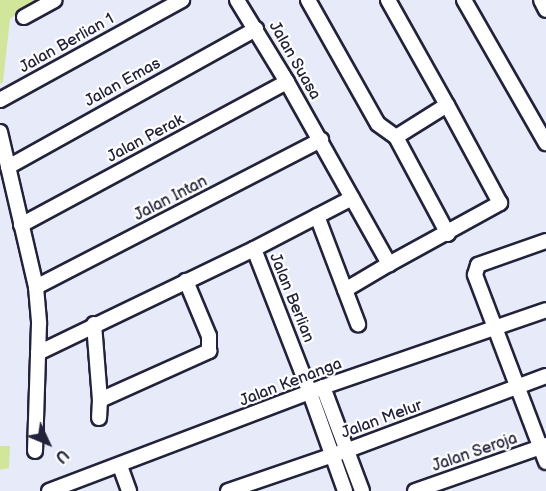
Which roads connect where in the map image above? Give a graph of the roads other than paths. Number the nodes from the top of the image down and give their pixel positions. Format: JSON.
{"nodes":[{"id":1,"x":55,"y":0,"type":"edge"},
{"id":2,"x":182,"y":0,"type":"edge"},
{"id":3,"x":237,"y":0,"type":"edge"},
{"id":4,"x":308,"y":0,"type":"edge"},
{"id":5,"x":388,"y":0,"type":"edge"},
{"id":6,"x":541,"y":0,"type":"edge"},
{"id":7,"x":470,"y":3,"type":"edge"},
{"id":8,"x":546,"y":10,"type":"edge"},
{"id":9,"x":24,"y":17,"type":"dead end"},
{"id":10,"x":256,"y":29,"type":"junction"},
{"id":11,"x":287,"y":82,"type":"junction"},
{"id":12,"x":0,"y":100,"type":"edge"},
{"id":13,"x":447,"y":105,"type":"junction"},
{"id":14,"x":0,"y":132,"type":"edge"},
{"id":15,"x":396,"y":137,"type":"junction"},
{"id":16,"x":545,"y":137,"type":"edge"},
{"id":17,"x":321,"y":140,"type":"junction"},
{"id":18,"x":8,"y":167,"type":"junction"},
{"id":19,"x":352,"y":198,"type":"junction"},
{"id":20,"x":317,"y":216,"type":"junction"},
{"id":21,"x":21,"y":225,"type":"junction"},
{"id":22,"x":448,"y":234,"type":"junction"},
{"id":23,"x":546,"y":241,"type":"edge"},
{"id":24,"x":254,"y":249,"type":"junction"},
{"id":25,"x":390,"y":264,"type":"junction"},
{"id":26,"x":186,"y":281,"type":"junction"},
{"id":27,"x":36,"y":287,"type":"junction"},
{"id":28,"x":345,"y":290,"type":"junction"},
{"id":29,"x":546,"y":310,"type":"edge"},
{"id":30,"x":94,"y":324,"type":"junction"},
{"id":31,"x":358,"y":324,"type":"dead end"},
{"id":32,"x":496,"y":329,"type":"junction"},
{"id":33,"x":38,"y":353,"type":"junction"},
{"id":34,"x":546,"y":376,"type":"edge"},
{"id":35,"x":515,"y":387,"type":"junction"},
{"id":36,"x":317,"y":390,"type":"junction"},
{"id":37,"x":100,"y":400,"type":"junction"},
{"id":38,"x":99,"y":418,"type":"dead end"},
{"id":39,"x":543,"y":446,"type":"edge"},
{"id":40,"x":35,"y":450,"type":"dead end"},
{"id":41,"x":348,"y":450,"type":"junction"},
{"id":42,"x":332,"y":455,"type":"junction"},
{"id":43,"x":546,"y":462,"type":"edge"},
{"id":44,"x":120,"y":466,"type":"junction"},
{"id":45,"x":49,"y":491,"type":"edge"},
{"id":46,"x":129,"y":491,"type":"edge"},
{"id":47,"x":228,"y":491,"type":"edge"},
{"id":48,"x":345,"y":491,"type":"edge"},
{"id":49,"x":362,"y":491,"type":"edge"},
{"id":50,"x":415,"y":491,"type":"edge"}],
"edges":[{"from":1,"to":9,"type":"street"},
{"from":2,"to":12,"type":"street","name":"Jalan Berlian 1"},
{"from":3,"to":10,"type":"street","name":"Jalan Suasa"},
{"from":4,"to":15,"type":"street"},
{"from":5,"to":13,"type":"street"},
{"from":6,"to":8,"type":"street"},
{"from":7,"to":16,"type":"street"},
{"from":10,"to":11,"type":"street","name":"Jalan Suasa"},
{"from":10,"to":18,"type":"street","name":"Jalan Emas"},
{"from":11,"to":17,"type":"street","name":"Jalan Suasa"},
{"from":11,"to":21,"type":"street","name":"Jalan Perak"},
{"from":13,"to":15,"type":"street"},
{"from":13,"to":22,"type":"street"},
{"from":14,"to":18,"type":"street"},
{"from":15,"to":22,"type":"street"},
{"from":17,"to":19,"type":"street","name":"Jalan Suasa"},
{"from":17,"to":27,"type":"street","name":"Jalan Intan"},
{"from":18,"to":21,"type":"street"},
{"from":19,"to":20,"type":"street"},
{"from":19,"to":25,"type":"street","name":"Jalan Suasa"},
{"from":20,"to":24,"type":"street"},
{"from":20,"to":28,"type":"street"},
{"from":21,"to":27,"type":"street"},
{"from":22,"to":25,"type":"street"},
{"from":23,"to":32,"type":"street"},
{"from":24,"to":26,"type":"street"},
{"from":24,"to":36,"type":"street","name":"Jalan Berlian"},
{"from":25,"to":28,"type":"street"},
{"from":26,"to":30,"type":"street"},
{"from":26,"to":37,"type":"street"},
{"from":27,"to":33,"type":"street"},
{"from":28,"to":31,"type":"street"},
{"from":29,"to":32,"type":"street","name":"Jalan Kenanga"},
{"from":30,"to":33,"type":"street"},
{"from":30,"to":37,"type":"street"},
{"from":32,"to":35,"type":"street"},
{"from":32,"to":36,"type":"street","name":"Jalan Kenanga"},
{"from":33,"to":40,"type":"street"},
{"from":34,"to":35,"type":"street","name":"Jalan Melur"},
{"from":35,"to":39,"type":"street"},
{"from":35,"to":41,"type":"street","name":"Jalan Melur"},
{"from":36,"to":41,"type":"street"},
{"from":36,"to":42,"type":"street"},
{"from":36,"to":44,"type":"street","name":"Jalan Kenanga"},
{"from":37,"to":38,"type":"street"},
{"from":39,"to":43,"type":"street"},
{"from":39,"to":50,"type":"street","name":"Jalan Seroja"},
{"from":41,"to":42,"type":"street","name":"Jalan Melur"},
{"from":41,"to":49,"type":"street"},
{"from":42,"to":47,"type":"street","name":"Jalan Melur"},
{"from":42,"to":48,"type":"street"},
{"from":44,"to":45,"type":"street","name":"Jalan Kenanga"},
{"from":44,"to":46,"type":"street"}]}
